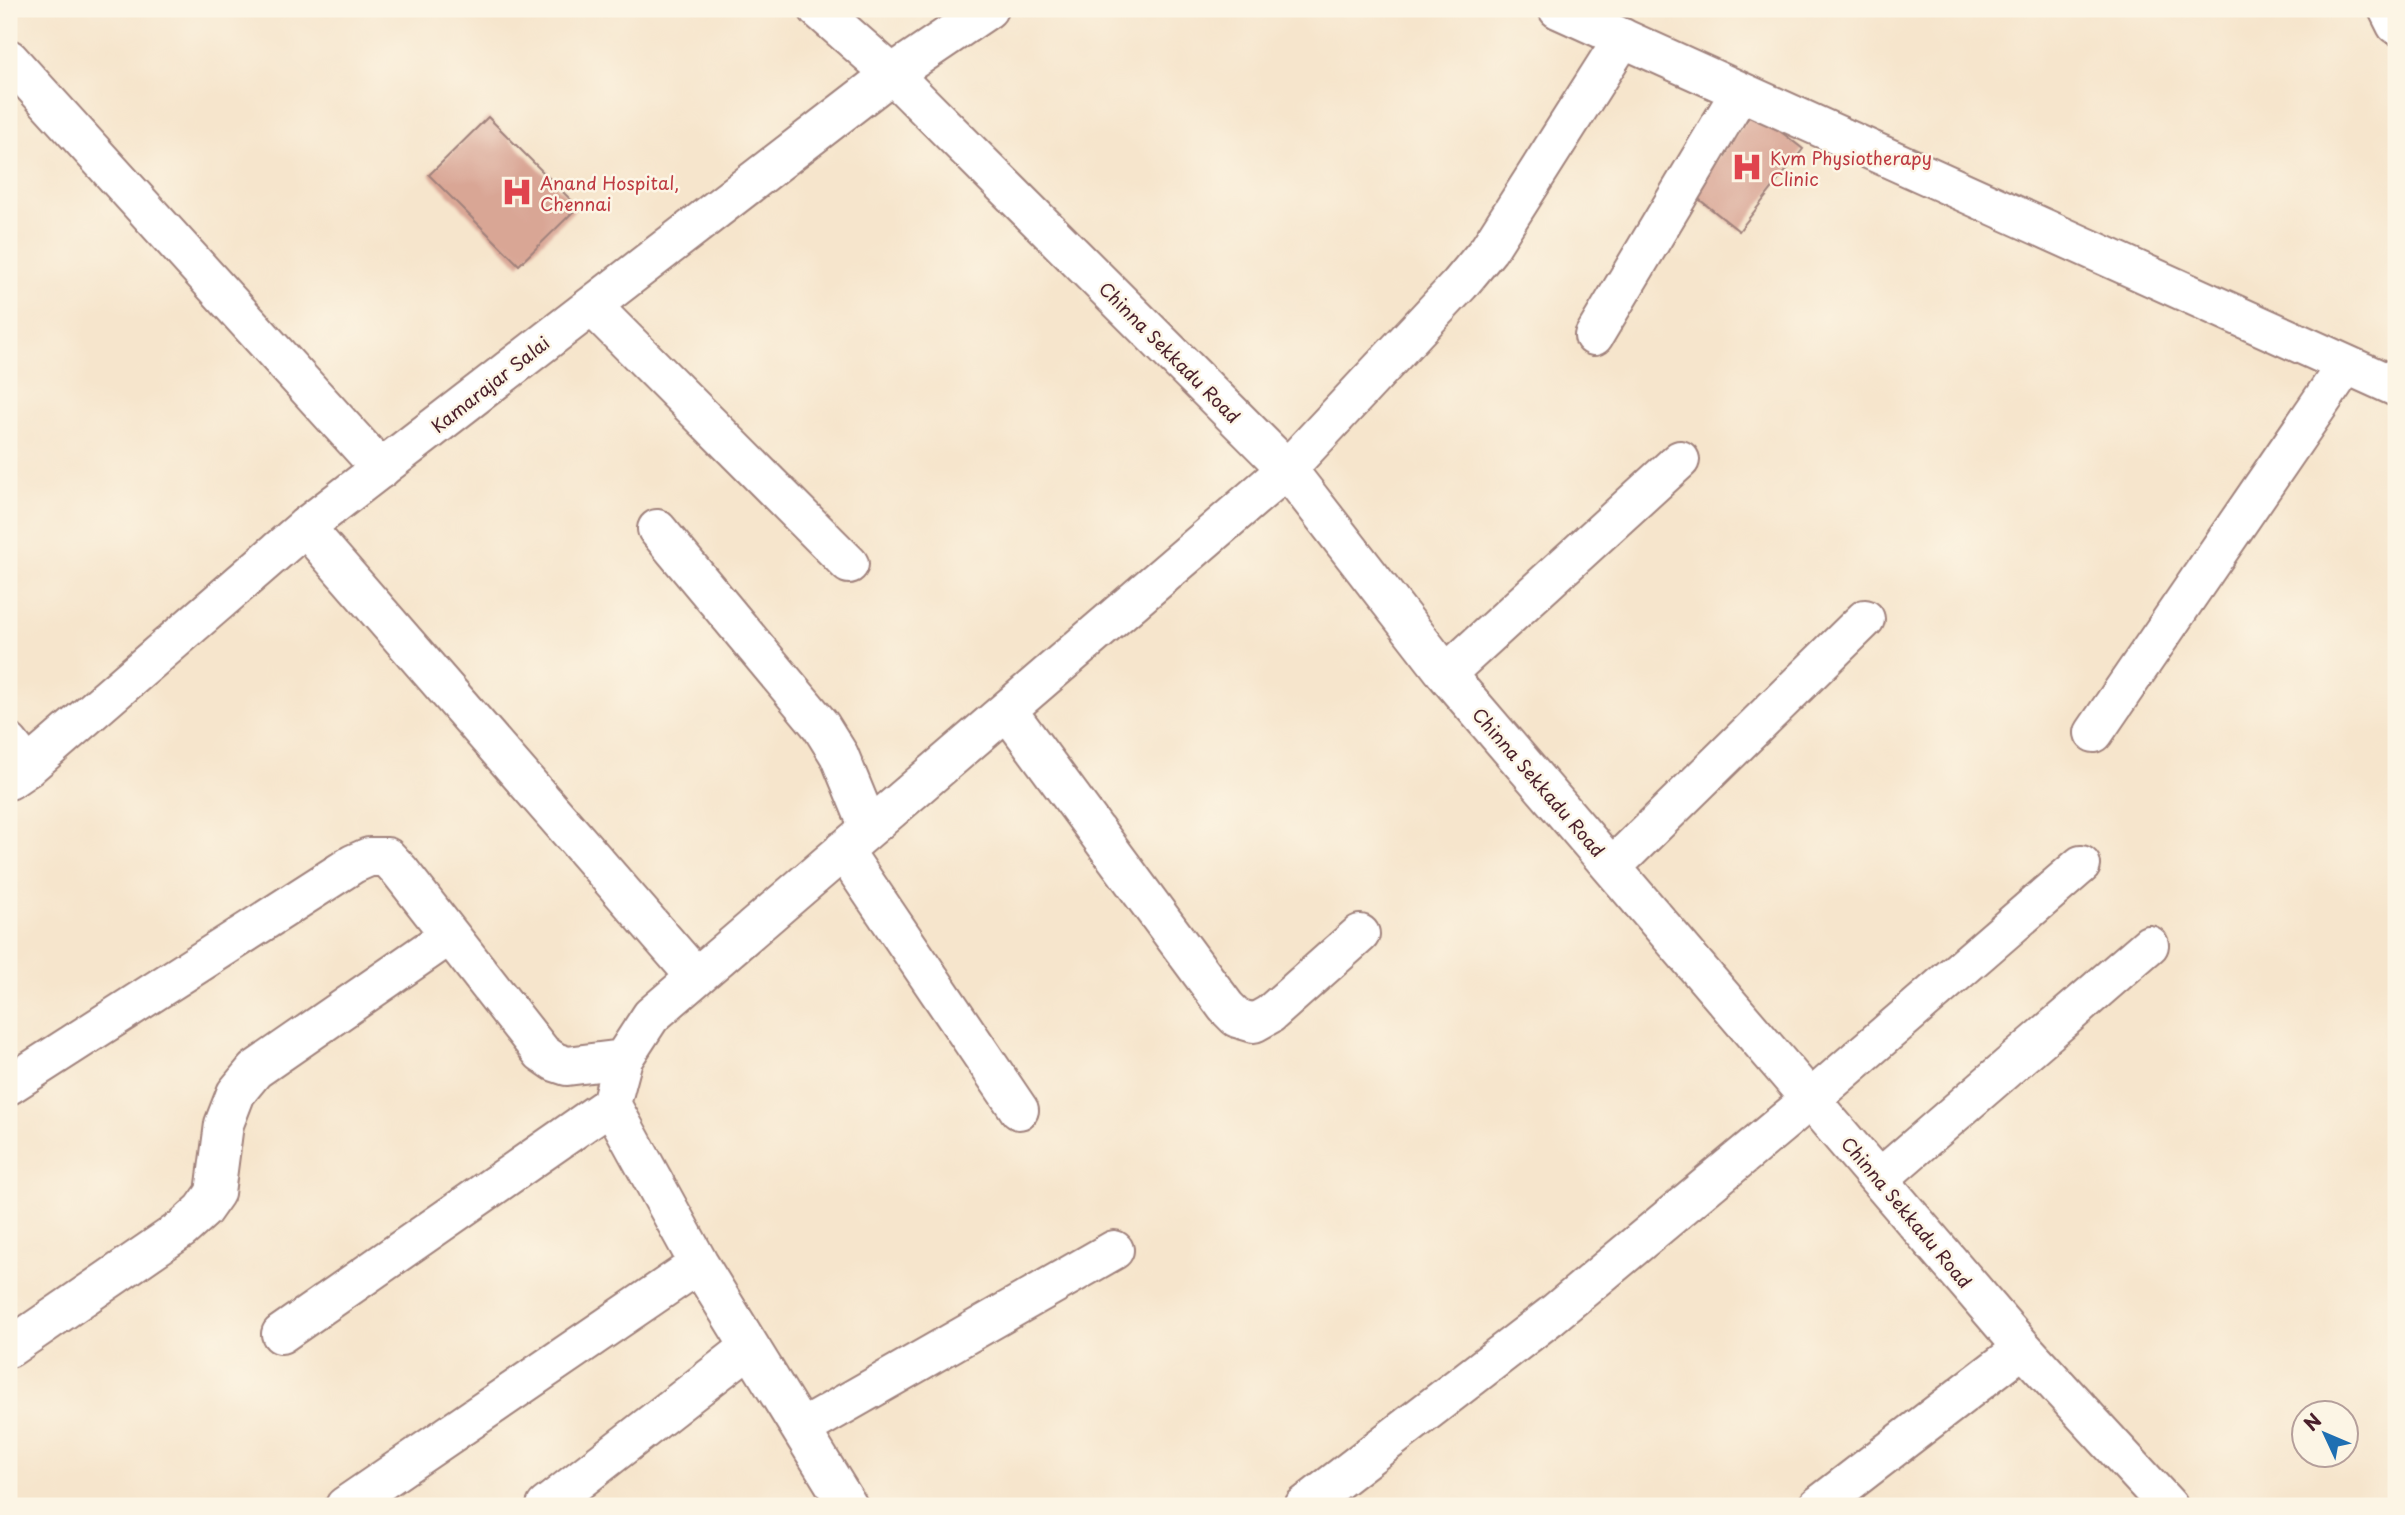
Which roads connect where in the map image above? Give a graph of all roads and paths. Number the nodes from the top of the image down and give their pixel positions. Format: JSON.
{"nodes":[{"id":1,"x":818,"y":9,"type":"edge"},
{"id":2,"x":988,"y":9,"type":"edge"},
{"id":3,"x":1558,"y":9,"type":"edge"},
{"id":4,"x":2388,"y":9,"type":"edge"},
{"id":5,"x":2396,"y":25,"type":"edge"},
{"id":6,"x":1623,"y":38,"type":"junction"},
{"id":7,"x":9,"y":59,"type":"edge"},
{"id":8,"x":892,"y":74,"type":"junction"},
{"id":9,"x":1740,"y":92,"type":"junction"},
{"id":10,"x":592,"y":306,"type":"junction"},
{"id":11,"x":1594,"y":336,"type":"dead end"},
{"id":12,"x":2346,"y":365,"type":"junction"},
{"id":13,"x":2396,"y":387,"type":"edge"},
{"id":14,"x":1680,"y":460,"type":"dead end"},
{"id":15,"x":381,"y":468,"type":"junction"},
{"id":16,"x":1287,"y":469,"type":"junction"},
{"id":17,"x":305,"y":527,"type":"junction"},
{"id":18,"x":657,"y":529,"type":"dead end"},
{"id":19,"x":849,"y":564,"type":"dead end"},
{"id":20,"x":1865,"y":619,"type":"dead end"},
{"id":21,"x":1446,"y":674,"type":"junction"},
{"id":22,"x":1007,"y":709,"type":"junction"},
{"id":23,"x":2094,"y":733,"type":"dead end"},
{"id":24,"x":15,"y":763,"type":"edge"},
{"id":25,"x":856,"y":839,"type":"junction"},
{"id":26,"x":2081,"y":865,"type":"dead end"},
{"id":27,"x":1612,"y":867,"type":"junction"},
{"id":28,"x":1360,"y":934,"type":"dead end"},
{"id":29,"x":450,"y":935,"type":"junction"},
{"id":30,"x":2149,"y":945,"type":"dead end"},
{"id":31,"x":696,"y":977,"type":"junction"},
{"id":32,"x":624,"y":1059,"type":"junction"},
{"id":33,"x":9,"y":1085,"type":"edge"},
{"id":34,"x":1811,"y":1099,"type":"junction"},
{"id":35,"x":611,"y":1104,"type":"junction"},
{"id":36,"x":1019,"y":1110,"type":"dead end"},
{"id":37,"x":1879,"y":1179,"type":"junction"},
{"id":38,"x":1114,"y":1250,"type":"dead end"},
{"id":39,"x":699,"y":1264,"type":"junction"},
{"id":40,"x":281,"y":1334,"type":"dead end"},
{"id":41,"x":750,"y":1347,"type":"junction"},
{"id":42,"x":9,"y":1348,"type":"edge"},
{"id":43,"x":2023,"y":1348,"type":"junction"},
{"id":44,"x":801,"y":1429,"type":"junction"},
{"id":45,"x":2164,"y":1505,"type":"edge"},
{"id":46,"x":345,"y":1506,"type":"edge"},
{"id":47,"x":546,"y":1506,"type":"edge"},
{"id":48,"x":848,"y":1506,"type":"edge"},
{"id":49,"x":1304,"y":1506,"type":"edge"},
{"id":50,"x":1818,"y":1506,"type":"edge"}],
"edges":[{"from":1,"to":8,"type":"street","name":"Chinna Sekkadu Road"},
{"from":2,"to":8,"type":"street","name":"Kamarajar Salai"},
{"from":3,"to":6,"type":"street"},
{"from":4,"to":5,"type":"street"},
{"from":6,"to":9,"type":"street"},
{"from":6,"to":16,"type":"street"},
{"from":7,"to":15,"type":"street"},
{"from":8,"to":10,"type":"street","name":"Kamarajar Salai"},
{"from":8,"to":16,"type":"street","name":"Chinna Sekkadu Road"},
{"from":9,"to":11,"type":"street"},
{"from":9,"to":12,"type":"street"},
{"from":10,"to":15,"type":"street","name":"Kamarajar Salai"},
{"from":10,"to":19,"type":"street"},
{"from":12,"to":13,"type":"street"},
{"from":12,"to":23,"type":"street"},
{"from":14,"to":21,"type":"street"},
{"from":15,"to":17,"type":"street","name":"Kamarajar Salai"},
{"from":16,"to":21,"type":"street","name":"Chinna Sekkadu Road"},
{"from":16,"to":22,"type":"street"},
{"from":17,"to":24,"type":"street","name":"Kamarajar Salai"},
{"from":17,"to":31,"type":"street"},
{"from":18,"to":25,"type":"street"},
{"from":20,"to":27,"type":"street"},
{"from":21,"to":27,"type":"street","name":"Chinna Sekkadu Road"},
{"from":22,"to":25,"type":"street"},
{"from":22,"to":28,"type":"street"},
{"from":25,"to":31,"type":"street"},
{"from":25,"to":36,"type":"street"},
{"from":26,"to":34,"type":"street"},
{"from":27,"to":34,"type":"street","name":"Chinna Sekkadu Road"},
{"from":29,"to":32,"type":"street"},
{"from":29,"to":33,"type":"street"},
{"from":29,"to":42,"type":"street"},
{"from":30,"to":37,"type":"street"},
{"from":31,"to":32,"type":"street"},
{"from":32,"to":35,"type":"street"},
{"from":34,"to":37,"type":"street","name":"Chinna Sekkadu Road"},
{"from":34,"to":49,"type":"street"},
{"from":35,"to":39,"type":"street"},
{"from":35,"to":40,"type":"street"},
{"from":37,"to":43,"type":"street","name":"Chinna Sekkadu Road"},
{"from":38,"to":44,"type":"street"},
{"from":39,"to":41,"type":"street"},
{"from":39,"to":46,"type":"street"},
{"from":41,"to":44,"type":"street"},
{"from":41,"to":47,"type":"street"},
{"from":43,"to":45,"type":"street","name":"Chinna Sekkadu Road"},
{"from":43,"to":50,"type":"street"},
{"from":44,"to":48,"type":"street"}]}
